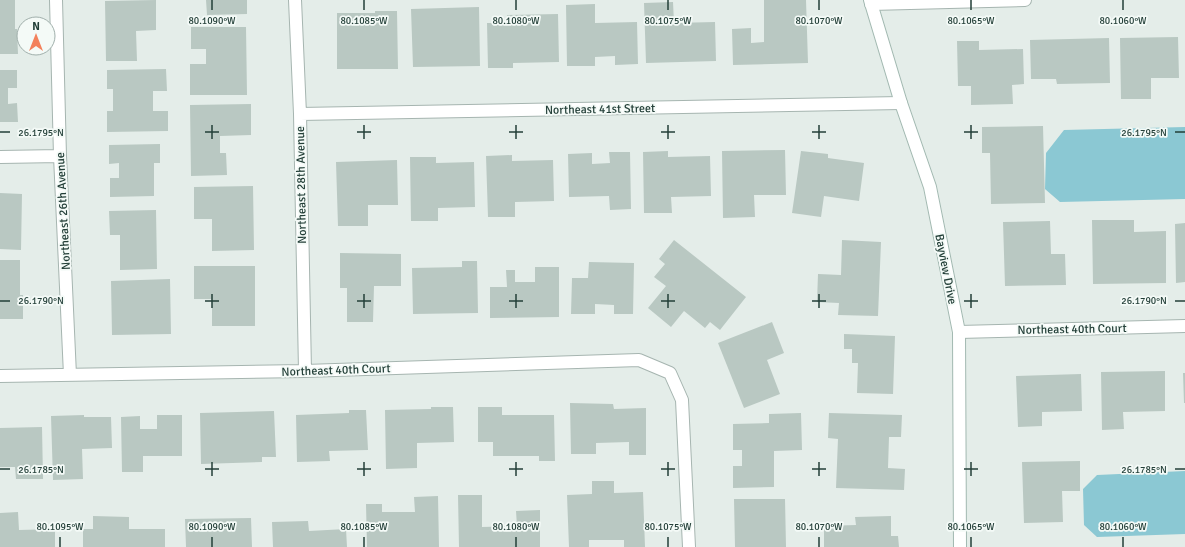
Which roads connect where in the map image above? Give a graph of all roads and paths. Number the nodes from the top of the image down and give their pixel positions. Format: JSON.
{"nodes":[{"id":1,"x":56,"y":0,"type":"edge"},
{"id":2,"x":295,"y":0,"type":"edge"},
{"id":3,"x":1024,"y":0,"type":"edge"},
{"id":4,"x":871,"y":2,"type":"edge"},
{"id":5,"x":901,"y":103,"type":"junction"},
{"id":6,"x":300,"y":114,"type":"junction"},
{"id":7,"x":60,"y":156,"type":"junction"},
{"id":8,"x":0,"y":157,"type":"edge"},
{"id":9,"x":1185,"y":326,"type":"edge"},
{"id":10,"x":958,"y":332,"type":"junction"},
{"id":11,"x":305,"y":371,"type":"junction"},
{"id":12,"x":70,"y":375,"type":"junction"},
{"id":13,"x":0,"y":376,"type":"edge"},
{"id":14,"x":689,"y":547,"type":"edge"},
{"id":15,"x":960,"y":547,"type":"edge"}],
"edges":[{"from":1,"to":7,"type":"street","name":"Northeast 26th Avenue"},
{"from":2,"to":6,"type":"street","name":"Northeast 28th Avenue"},
{"from":3,"to":4,"type":"street"},
{"from":4,"to":5,"type":"street","name":"Bayview Drive"},
{"from":5,"to":6,"type":"street","name":"Northeast 41st Street"},
{"from":5,"to":10,"type":"street","name":"Bayview Drive"},
{"from":6,"to":11,"type":"street","name":"Northeast 28th Avenue"},
{"from":7,"to":8,"type":"street"},
{"from":7,"to":12,"type":"street","name":"Northeast 26th Avenue"},
{"from":9,"to":10,"type":"street","name":"Northeast 40th Court"},
{"from":10,"to":15,"type":"street","name":"Bayview Drive"},
{"from":11,"to":12,"type":"street","name":"Northeast 40th Court"},
{"from":11,"to":14,"type":"street","name":"Northeast 40th Court"},
{"from":12,"to":13,"type":"street","name":"Northeast 40th Court"}]}
